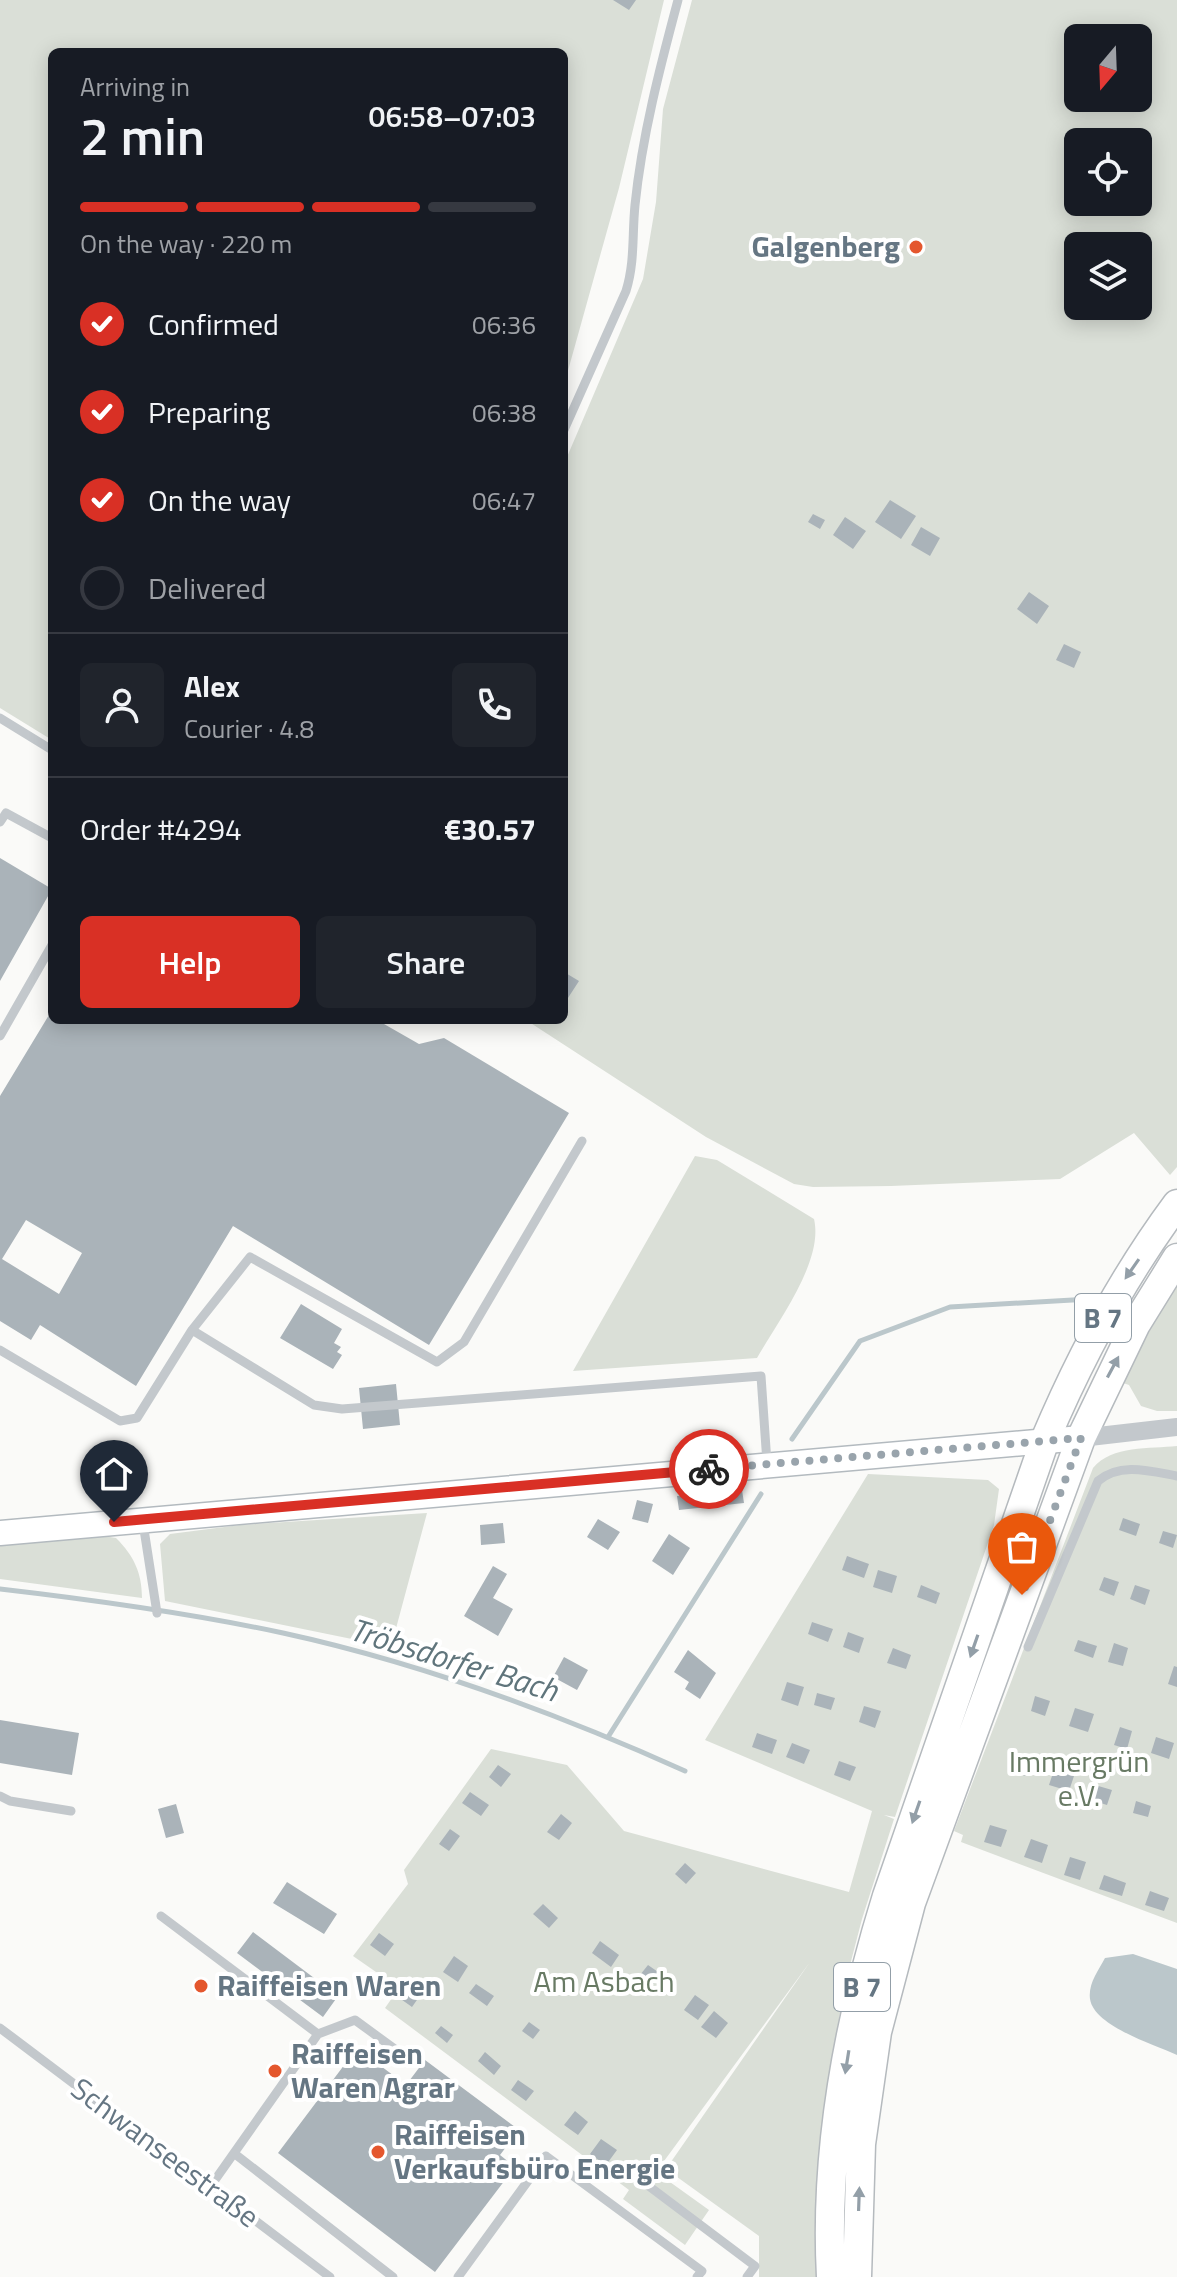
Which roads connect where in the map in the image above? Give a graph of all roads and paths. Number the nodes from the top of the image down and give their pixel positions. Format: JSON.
{"nodes":[{"id":1,"x":678,"y":0,"type":"edge"},
{"id":2,"x":568,"y":421,"type":"edge"},
{"id":3,"x":0,"y":718,"type":"edge"},
{"id":4,"x":48,"y":748,"type":"edge"},
{"id":5,"x":0,"y":822,"type":"edge"},
{"id":6,"x":48,"y":836,"type":"edge"},
{"id":7,"x":48,"y":952,"type":"edge"},
{"id":8,"x":0,"y":1036,"type":"edge"},
{"id":9,"x":582,"y":1141,"type":"dead end"},
{"id":10,"x":1177,"y":1204,"type":"edge"},
{"id":11,"x":1177,"y":1258,"type":"edge"},
{"id":12,"x":192,"y":1330,"type":"junction"},
{"id":13,"x":0,"y":1350,"type":"edge"},
{"id":14,"x":1177,"y":1427,"type":"edge"},
{"id":15,"x":1081,"y":1438,"type":"junction"},
{"id":16,"x":1045,"y":1440,"type":"junction"},
{"id":17,"x":767,"y":1463,"type":"junction"},
{"id":18,"x":1177,"y":1476,"type":"edge"},
{"id":19,"x":143,"y":1520,"type":"junction"},
{"id":20,"x":0,"y":1533,"type":"edge"},
{"id":21,"x":157,"y":1613,"type":"dead end"},
{"id":22,"x":1028,"y":1647,"type":"dead end"},
{"id":23,"x":0,"y":1796,"type":"edge"},
{"id":24,"x":71,"y":1811,"type":"dead end"},
{"id":25,"x":161,"y":1916,"type":"dead end"},
{"id":26,"x":0,"y":2028,"type":"edge"},
{"id":27,"x":318,"y":2034,"type":"junction"},
{"id":28,"x":407,"y":2058,"type":"dead end"},
{"id":29,"x":235,"y":2154,"type":"junction"},
{"id":30,"x":642,"y":2181,"type":"dead end"},
{"id":31,"x":210,"y":2187,"type":"junction"},
{"id":32,"x":330,"y":2277,"type":"edge"},
{"id":33,"x":393,"y":2277,"type":"edge"},
{"id":34,"x":458,"y":2277,"type":"edge"},
{"id":35,"x":697,"y":2277,"type":"edge"},
{"id":36,"x":747,"y":2277,"type":"edge"},
{"id":37,"x":831,"y":2277,"type":"edge"},
{"id":38,"x":857,"y":2277,"type":"edge"}],
"edges":[{"from":1,"to":2,"type":"lane"},
{"from":3,"to":4,"type":"lane"},
{"from":5,"to":6,"type":"lane"},
{"from":7,"to":8,"type":"lane"},
{"from":9,"to":12,"type":"lane"},
{"from":10,"to":16,"type":"main road","number":"B 7","one_way":true},
{"from":15,"to":11,"type":"main road","number":"B 7","one_way":true},
{"from":12,"to":13,"type":"lane"},
{"from":12,"to":17,"type":"lane"},
{"from":14,"to":15,"type":"street"},
{"from":15,"to":16,"type":"street"},
{"from":38,"to":15,"type":"main road","number":"B 7","one_way":true},
{"from":16,"to":17,"type":"street"},
{"from":16,"to":37,"type":"main road","number":"B 7","one_way":true},
{"from":17,"to":19,"type":"street"},
{"from":18,"to":22,"type":"lane"},
{"from":19,"to":20,"type":"street"},
{"from":19,"to":21,"type":"lane"},
{"from":23,"to":24,"type":"lane"},
{"from":25,"to":27,"type":"lane"},
{"from":26,"to":31,"type":"lane","name":"Schwanseestraße"},
{"from":27,"to":28,"type":"lane"},
{"from":27,"to":29,"type":"lane"},
{"from":29,"to":31,"type":"lane"},
{"from":29,"to":33,"type":"lane"},
{"from":30,"to":36,"type":"lane"},
{"from":31,"to":32,"type":"lane","name":"Schwanseestraße"},
{"from":34,"to":35,"type":"lane"}]}
